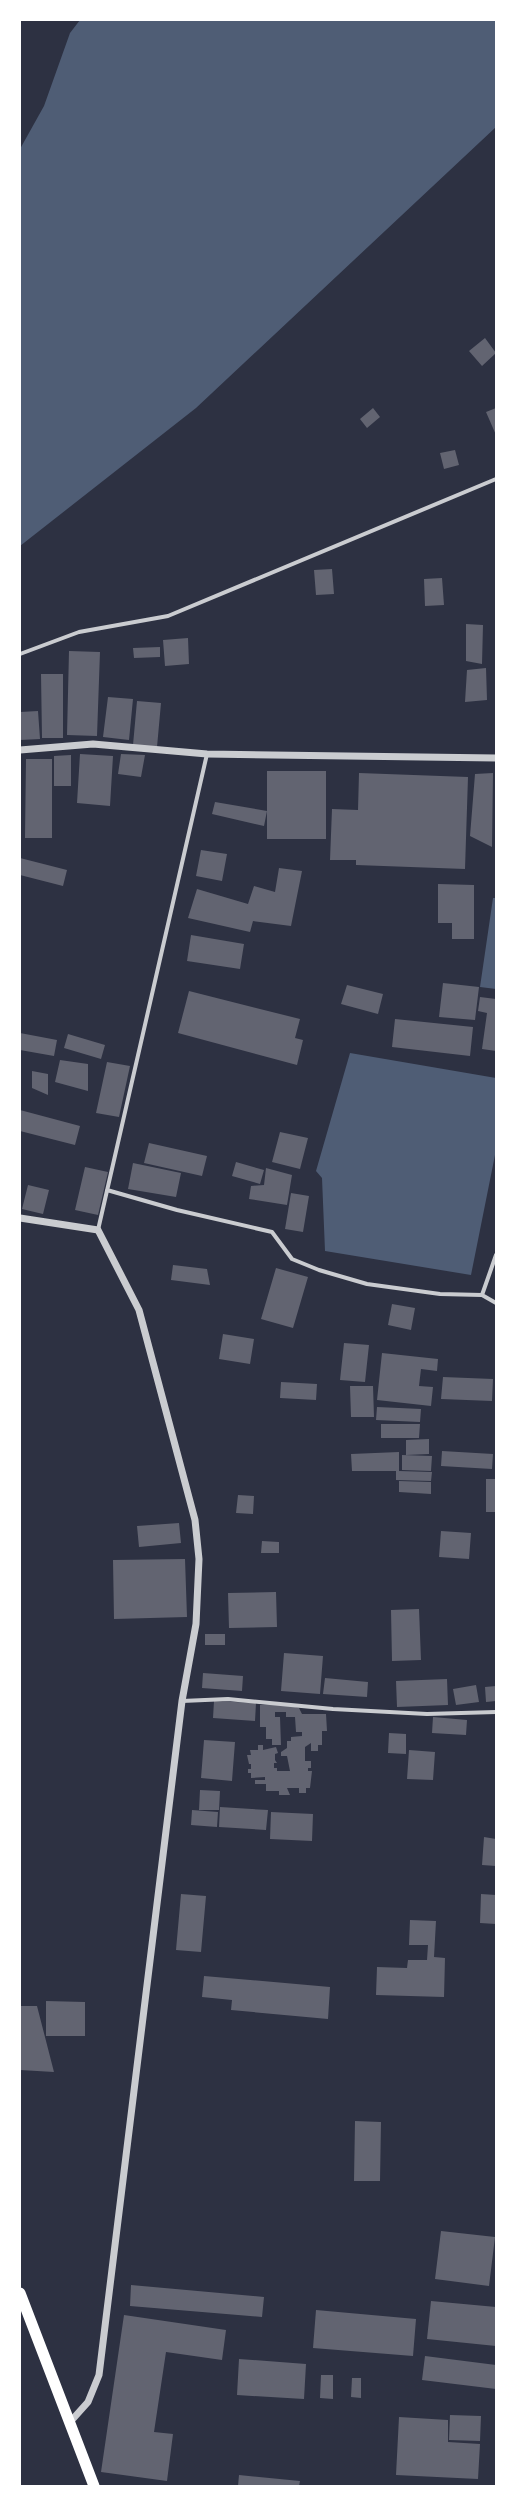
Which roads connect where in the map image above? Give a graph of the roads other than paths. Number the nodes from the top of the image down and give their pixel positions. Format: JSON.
{"nodes":[{"id":1,"x":496,"y":479,"type":"edge"},
{"id":2,"x":20,"y":654,"type":"edge"},
{"id":3,"x":20,"y":750,"type":"edge"},
{"id":4,"x":207,"y":754,"type":"junction"},
{"id":5,"x":496,"y":758,"type":"edge"},
{"id":6,"x":107,"y":1190,"type":"junction"},
{"id":7,"x":20,"y":1218,"type":"edge"},
{"id":8,"x":98,"y":1230,"type":"junction"},
{"id":9,"x":496,"y":1255,"type":"edge"},
{"id":10,"x":482,"y":1295,"type":"junction"},
{"id":11,"x":496,"y":1303,"type":"edge"},
{"id":12,"x":182,"y":1701,"type":"junction"},
{"id":13,"x":496,"y":1712,"type":"edge"},
{"id":14,"x":20,"y":2293,"type":"edge"},
{"id":15,"x":71,"y":2421,"type":"junction"},
{"id":16,"x":94,"y":2486,"type":"edge"}],
"edges":[{"from":1,"to":2,"type":"street"},
{"from":3,"to":4,"type":"street"},
{"from":4,"to":5,"type":"street"},
{"from":4,"to":6,"type":"street"},
{"from":6,"to":8,"type":"street"},
{"from":6,"to":10,"type":"street"},
{"from":7,"to":8,"type":"street"},
{"from":8,"to":12,"type":"street"},
{"from":9,"to":10,"type":"street"},
{"from":10,"to":11,"type":"street"},
{"from":12,"to":13,"type":"street"},
{"from":12,"to":15,"type":"street"},
{"from":14,"to":15,"type":"highway"},
{"from":15,"to":16,"type":"highway"}]}
